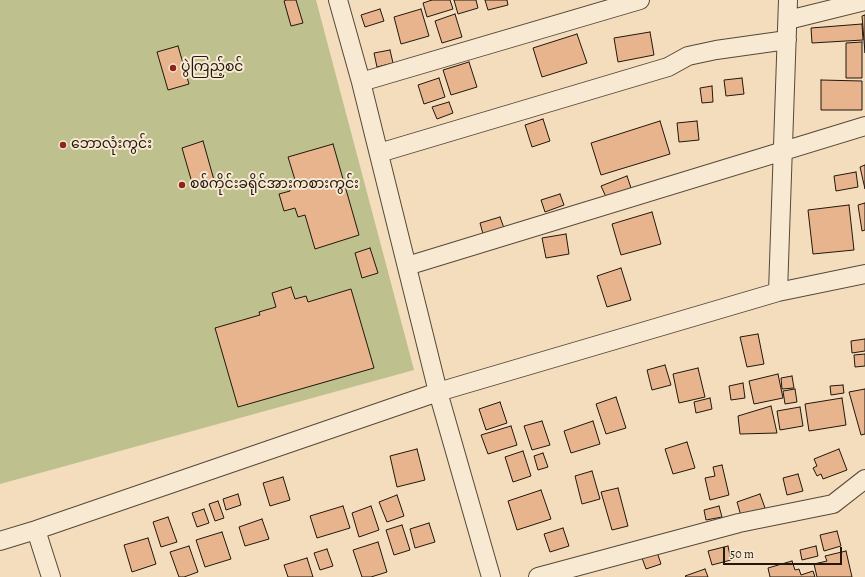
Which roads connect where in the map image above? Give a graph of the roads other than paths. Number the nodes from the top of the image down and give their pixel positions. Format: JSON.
{"nodes":[{"id":1,"x":338,"y":0,"type":"edge"},
{"id":2,"x":640,"y":0,"type":"edge"},
{"id":3,"x":788,"y":0,"type":"edge"},
{"id":4,"x":865,"y":1,"type":"edge"},
{"id":5,"x":788,"y":20,"type":"junction"},
{"id":6,"x":787,"y":40,"type":"junction"},
{"id":7,"x":361,"y":82,"type":"junction"},
{"id":8,"x":865,"y":126,"type":"edge"},
{"id":9,"x":783,"y":151,"type":"junction"},
{"id":10,"x":379,"y":153,"type":"junction"},
{"id":11,"x":407,"y":266,"type":"junction"},
{"id":12,"x":865,"y":274,"type":"edge"},
{"id":13,"x":778,"y":292,"type":"junction"},
{"id":14,"x":438,"y":392,"type":"junction"},
{"id":15,"x":865,"y":479,"type":"edge"},
{"id":16,"x":36,"y":530,"type":"junction"},
{"id":17,"x":0,"y":541,"type":"edge"},
{"id":18,"x":51,"y":577,"type":"edge"},
{"id":19,"x":491,"y":577,"type":"edge"},
{"id":20,"x":538,"y":577,"type":"edge"}],
"edges":[{"from":1,"to":7,"type":"street"},
{"from":2,"to":7,"type":"street"},
{"from":3,"to":5,"type":"street"},
{"from":4,"to":5,"type":"street"},
{"from":5,"to":6,"type":"street"},
{"from":6,"to":9,"type":"street"},
{"from":6,"to":10,"type":"street"},
{"from":7,"to":10,"type":"street"},
{"from":8,"to":9,"type":"street"},
{"from":9,"to":11,"type":"street"},
{"from":9,"to":13,"type":"street"},
{"from":10,"to":11,"type":"street"},
{"from":11,"to":14,"type":"street"},
{"from":12,"to":13,"type":"street"},
{"from":13,"to":14,"type":"street"},
{"from":14,"to":16,"type":"street"},
{"from":14,"to":19,"type":"street"},
{"from":15,"to":20,"type":"street"},
{"from":16,"to":17,"type":"street"},
{"from":16,"to":18,"type":"street"}]}
